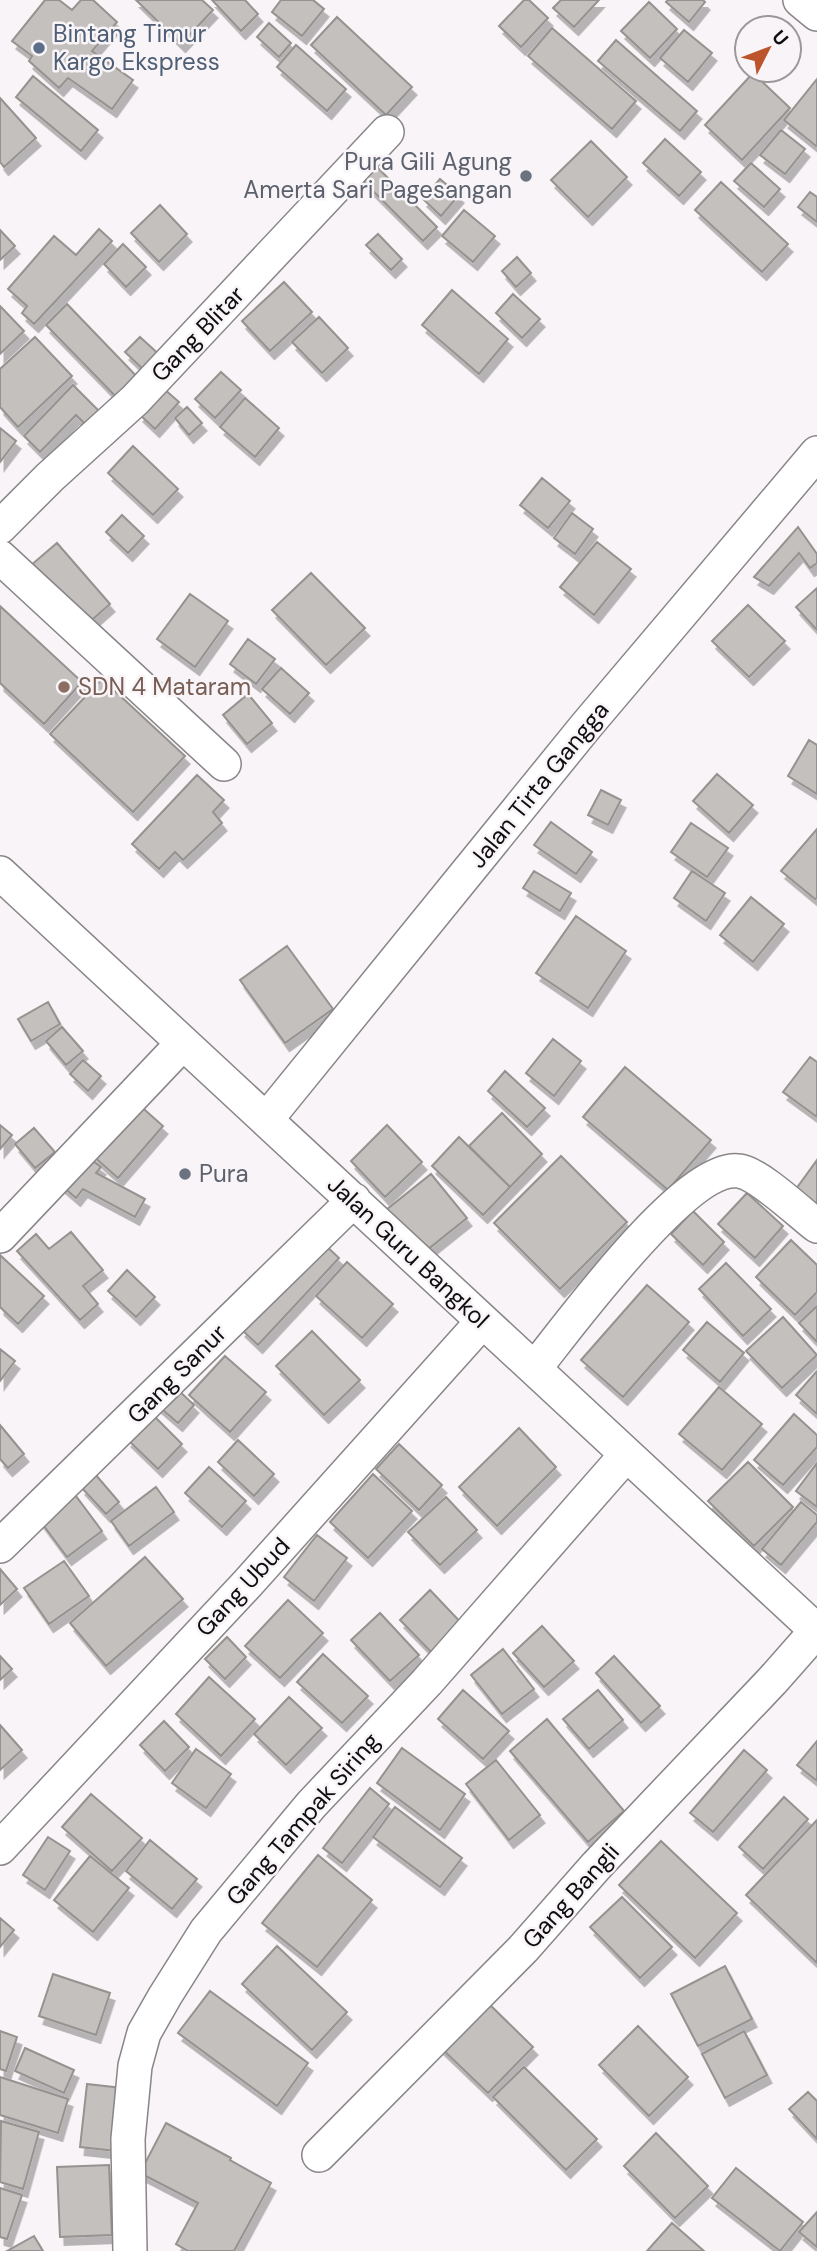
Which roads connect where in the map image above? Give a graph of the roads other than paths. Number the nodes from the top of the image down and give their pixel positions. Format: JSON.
{"nodes":[{"id":1,"x":800,"y":0,"type":"edge"},
{"id":2,"x":817,"y":14,"type":"edge"},
{"id":3,"x":387,"y":132,"type":"dead end"},
{"id":4,"x":817,"y":453,"type":"edge"},
{"id":5,"x":0,"y":527,"type":"edge"},
{"id":6,"x":0,"y":557,"type":"edge"},
{"id":7,"x":224,"y":764,"type":"dead end"},
{"id":8,"x":0,"y":873,"type":"edge"},
{"id":9,"x":183,"y":1043,"type":"junction"},
{"id":10,"x":266,"y":1120,"type":"junction"},
{"id":11,"x":354,"y":1200,"type":"junction"},
{"id":12,"x":817,"y":1226,"type":"edge"},
{"id":13,"x":0,"y":1236,"type":"edge"},
{"id":14,"x":482,"y":1322,"type":"junction"},
{"id":15,"x":535,"y":1368,"type":"junction"},
{"id":16,"x":626,"y":1455,"type":"junction"},
{"id":17,"x":0,"y":1546,"type":"edge"},
{"id":18,"x":817,"y":1631,"type":"edge"},
{"id":19,"x":0,"y":1848,"type":"edge"},
{"id":20,"x":319,"y":2155,"type":"dead end"},
{"id":21,"x":130,"y":2251,"type":"edge"}],
"edges":[{"from":1,"to":2,"type":"street"},
{"from":3,"to":5,"type":"street","name":"Gang Blitar"},
{"from":4,"to":10,"type":"street","name":"Jalan Tirta Gangga"},
{"from":6,"to":7,"type":"street"},
{"from":8,"to":9,"type":"street","name":"Jalan Guru Bangkol"},
{"from":9,"to":10,"type":"street","name":"Jalan Guru Bangkol"},
{"from":9,"to":13,"type":"street"},
{"from":10,"to":11,"type":"street","name":"Jalan Guru Bangkol"},
{"from":11,"to":14,"type":"street","name":"Jalan Guru Bangkol"},
{"from":11,"to":17,"type":"street","name":"Gang Sanur"},
{"from":12,"to":15,"type":"street"},
{"from":14,"to":15,"type":"street","name":"Jalan Guru Bangkol"},
{"from":14,"to":19,"type":"street","name":"Gang Ubud"},
{"from":15,"to":16,"type":"street","name":"Jalan Guru Bangkol"},
{"from":16,"to":18,"type":"street","name":"Jalan Guru Bangkol"},
{"from":16,"to":21,"type":"street","name":"Gang Tampak Siring"},
{"from":18,"to":20,"type":"street","name":"Gang Bangli"}]}
